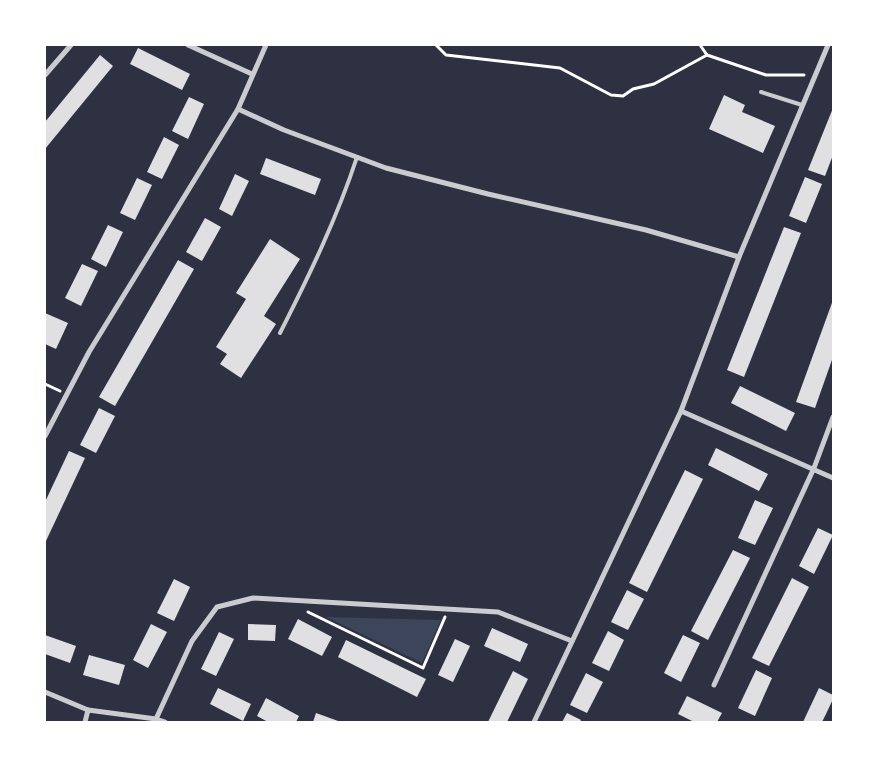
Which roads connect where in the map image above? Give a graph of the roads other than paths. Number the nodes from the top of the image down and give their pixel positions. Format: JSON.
{"nodes":[{"id":1,"x":71,"y":45,"type":"edge"},
{"id":2,"x":188,"y":45,"type":"edge"},
{"id":3,"x":266,"y":45,"type":"edge"},
{"id":4,"x":828,"y":45,"type":"edge"},
{"id":5,"x":252,"y":74,"type":"junction"},
{"id":6,"x":45,"y":76,"type":"edge"},
{"id":7,"x":760,"y":92,"type":"dead end"},
{"id":8,"x":802,"y":106,"type":"junction"},
{"id":9,"x":238,"y":109,"type":"junction"},
{"id":10,"x":357,"y":157,"type":"junction"},
{"id":11,"x":739,"y":257,"type":"junction"},
{"id":12,"x":280,"y":333,"type":"dead end"},
{"id":13,"x":681,"y":411,"type":"junction"},
{"id":14,"x":833,"y":418,"type":"edge"},
{"id":15,"x":45,"y":436,"type":"edge"},
{"id":16,"x":814,"y":468,"type":"junction"},
{"id":17,"x":833,"y":478,"type":"edge"},
{"id":18,"x":572,"y":641,"type":"junction"},
{"id":19,"x":714,"y":685,"type":"dead end"},
{"id":20,"x":45,"y":692,"type":"edge"},
{"id":21,"x":88,"y":710,"type":"junction"},
{"id":22,"x":156,"y":719,"type":"junction"},
{"id":23,"x":85,"y":722,"type":"edge"},
{"id":24,"x":165,"y":722,"type":"edge"},
{"id":25,"x":534,"y":722,"type":"edge"}],
"edges":[{"from":1,"to":6,"type":"street"},
{"from":2,"to":5,"type":"street"},
{"from":3,"to":5,"type":"street"},
{"from":4,"to":8,"type":"street"},
{"from":5,"to":9,"type":"street"},
{"from":7,"to":8,"type":"lane"},
{"from":8,"to":11,"type":"street"},
{"from":9,"to":10,"type":"street"},
{"from":9,"to":15,"type":"street"},
{"from":10,"to":11,"type":"street"},
{"from":10,"to":12,"type":"lane"},
{"from":11,"to":13,"type":"street"},
{"from":13,"to":16,"type":"street"},
{"from":13,"to":18,"type":"street"},
{"from":14,"to":16,"type":"street"},
{"from":16,"to":17,"type":"street"},
{"from":16,"to":19,"type":"street"},
{"from":18,"to":22,"type":"street"},
{"from":18,"to":25,"type":"street"},
{"from":20,"to":21,"type":"street"},
{"from":21,"to":22,"type":"street"},
{"from":21,"to":23,"type":"street"},
{"from":22,"to":24,"type":"street"}]}
